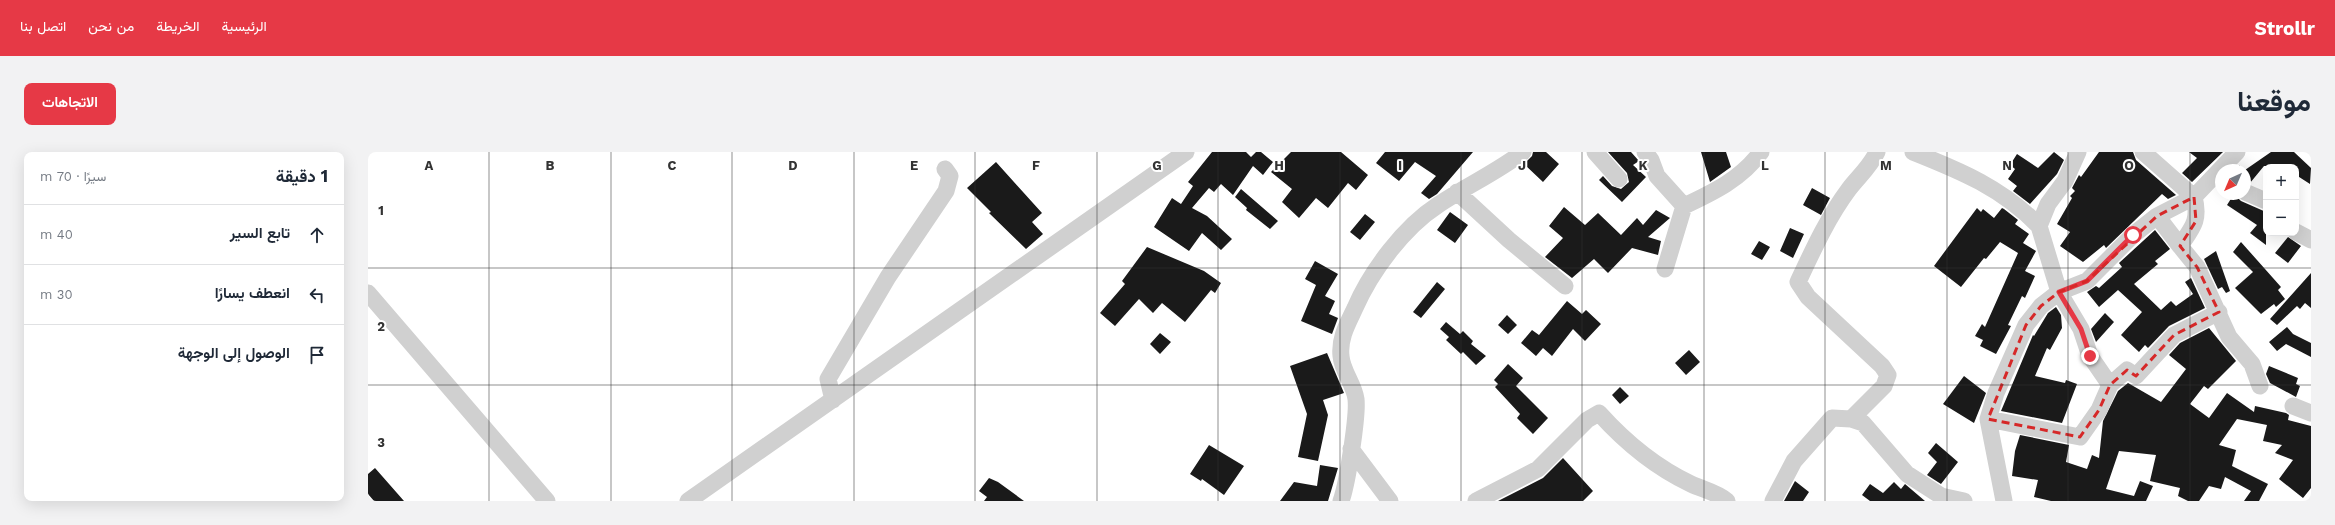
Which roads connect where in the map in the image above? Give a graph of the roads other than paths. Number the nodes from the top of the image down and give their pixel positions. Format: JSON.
{"nodes":[{"id":1,"x":1186,"y":152,"type":"edge"},
{"id":2,"x":1523,"y":152,"type":"edge"},
{"id":3,"x":1595,"y":152,"type":"edge"},
{"id":4,"x":1645,"y":152,"type":"edge"},
{"id":5,"x":1761,"y":152,"type":"edge"},
{"id":6,"x":1877,"y":152,"type":"edge"},
{"id":7,"x":1913,"y":152,"type":"edge"},
{"id":8,"x":2078,"y":152,"type":"edge"},
{"id":9,"x":2143,"y":152,"type":"edge"},
{"id":10,"x":2238,"y":152,"type":"edge"},
{"id":11,"x":2228,"y":164,"type":"edge"},
{"id":12,"x":945,"y":169,"type":"dead end"},
{"id":13,"x":1618,"y":179,"type":"dead end"},
{"id":14,"x":2215,"y":179,"type":"edge"},
{"id":15,"x":1457,"y":192,"type":"junction"},
{"id":16,"x":2251,"y":195,"type":"edge"},
{"id":17,"x":2194,"y":197,"type":"junction"},
{"id":18,"x":2264,"y":200,"type":"edge"},
{"id":19,"x":1684,"y":206,"type":"junction"},
{"id":20,"x":2157,"y":216,"type":"junction"},
{"id":21,"x":2039,"y":226,"type":"junction"},
{"id":22,"x":2299,"y":234,"type":"edge"},
{"id":23,"x":2311,"y":240,"type":"edge"},
{"id":24,"x":2180,"y":246,"type":"junction"},
{"id":25,"x":1665,"y":269,"type":"dead end"},
{"id":26,"x":1564,"y":286,"type":"dead end"},
{"id":27,"x":2059,"y":292,"type":"junction"},
{"id":28,"x":368,"y":293,"type":"edge"},
{"id":29,"x":2219,"y":312,"type":"junction"},
{"id":30,"x":2110,"y":385,"type":"junction"},
{"id":31,"x":2260,"y":386,"type":"dead end"},
{"id":32,"x":833,"y":400,"type":"junction"},
{"id":33,"x":2293,"y":406,"type":"dead end"},
{"id":34,"x":2311,"y":413,"type":"edge"},
{"id":35,"x":1851,"y":419,"type":"junction"},
{"id":36,"x":1988,"y":420,"type":"junction"},
{"id":37,"x":1351,"y":449,"type":"junction"},
{"id":38,"x":1954,"y":500,"type":"edge"},
{"id":39,"x":548,"y":501,"type":"edge"},
{"id":40,"x":688,"y":501,"type":"edge"},
{"id":41,"x":1341,"y":501,"type":"edge"},
{"id":42,"x":1390,"y":501,"type":"edge"},
{"id":43,"x":1476,"y":501,"type":"edge"},
{"id":44,"x":1727,"y":501,"type":"edge"},
{"id":45,"x":1774,"y":501,"type":"edge"},
{"id":46,"x":2004,"y":501,"type":"edge"}],
"edges":[{"from":1,"to":32,"type":"street"},
{"from":2,"to":15,"type":"street"},
{"from":3,"to":13,"type":"street"},
{"from":4,"to":19,"type":"street"},
{"from":5,"to":19,"type":"street"},
{"from":6,"to":35,"type":"street"},
{"from":7,"to":21,"type":"street"},
{"from":8,"to":21,"type":"street"},
{"from":9,"to":17,"type":"street"},
{"from":10,"to":11,"type":"street"},
{"from":12,"to":32,"type":"street"},
{"from":14,"to":17,"type":"street"},
{"from":15,"to":26,"type":"street"},
{"from":15,"to":37,"type":"street"},
{"from":16,"to":18,"type":"street"},
{"from":17,"to":20,"type":"street"},
{"from":17,"to":24,"type":"street"},
{"from":19,"to":25,"type":"street"},
{"from":20,"to":24,"type":"street"},
{"from":20,"to":27,"type":"street"},
{"from":21,"to":27,"type":"street"},
{"from":22,"to":23,"type":"street"},
{"from":24,"to":29,"type":"street"},
{"from":27,"to":30,"type":"street"},
{"from":27,"to":36,"type":"street"},
{"from":28,"to":39,"type":"street"},
{"from":29,"to":30,"type":"street"},
{"from":29,"to":31,"type":"street"},
{"from":30,"to":36,"type":"street"},
{"from":32,"to":40,"type":"street"},
{"from":33,"to":34,"type":"street"},
{"from":35,"to":38,"type":"street"},
{"from":35,"to":45,"type":"street"},
{"from":36,"to":46,"type":"street"},
{"from":37,"to":41,"type":"street"},
{"from":37,"to":42,"type":"street"},
{"from":43,"to":44,"type":"street"}]}
